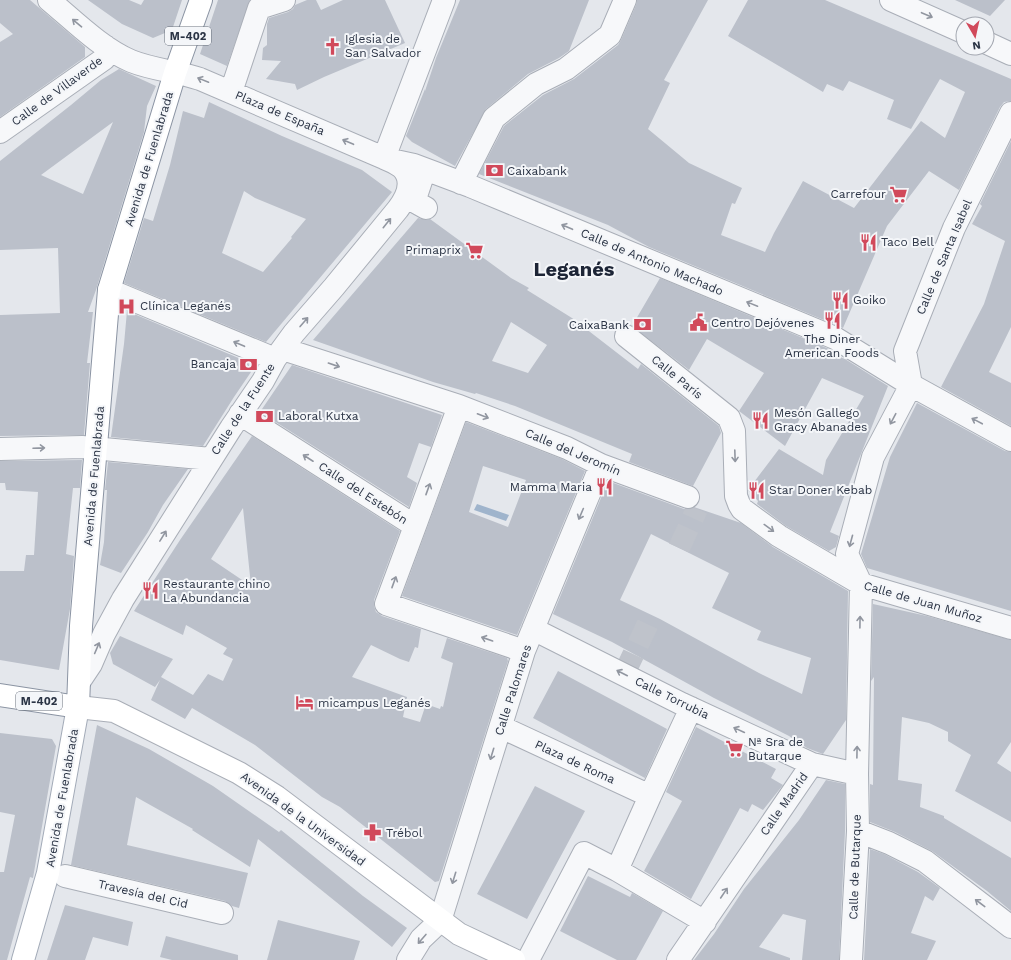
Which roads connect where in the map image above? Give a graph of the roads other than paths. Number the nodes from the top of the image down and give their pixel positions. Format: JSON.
{"nodes":[{"id":1,"x":49,"y":0,"type":"edge"},
{"id":2,"x":201,"y":0,"type":"edge"},
{"id":3,"x":284,"y":0,"type":"edge"},
{"id":4,"x":444,"y":0,"type":"edge"},
{"id":5,"x":625,"y":0,"type":"edge"},
{"id":6,"x":891,"y":0,"type":"edge"},
{"id":7,"x":955,"y":28,"type":"edge"},
{"id":8,"x":105,"y":46,"type":"junction"},
{"id":9,"x":995,"y":47,"type":"edge"},
{"id":10,"x":1011,"y":54,"type":"edge"},
{"id":11,"x":175,"y":73,"type":"junction"},
{"id":12,"x":231,"y":92,"type":"junction"},
{"id":13,"x":1011,"y":113,"type":"edge"},
{"id":14,"x":0,"y":132,"type":"edge"},
{"id":15,"x":384,"y":158,"type":"junction"},
{"id":16,"x":425,"y":169,"type":"junction"},
{"id":17,"x":461,"y":182,"type":"junction"},
{"id":18,"x":426,"y":208,"type":"dead end"},
{"id":19,"x":109,"y":290,"type":"junction"},
{"id":20,"x":626,"y":336,"type":"dead end"},
{"id":21,"x":279,"y":354,"type":"junction"},
{"id":22,"x":911,"y":384,"type":"junction"},
{"id":23,"x":459,"y":406,"type":"junction"},
{"id":24,"x":240,"y":414,"type":"junction"},
{"id":25,"x":1011,"y":440,"type":"edge"},
{"id":26,"x":96,"y":448,"type":"junction"},
{"id":27,"x":0,"y":449,"type":"edge"},
{"id":28,"x":211,"y":459,"type":"junction"},
{"id":29,"x":601,"y":465,"type":"junction"},
{"id":30,"x":688,"y":497,"type":"dead end"},
{"id":31,"x":739,"y":504,"type":"joint"},
{"id":32,"x":415,"y":526,"type":"junction"},
{"id":33,"x":861,"y":584,"type":"junction"},
{"id":34,"x":533,"y":628,"type":"junction"},
{"id":35,"x":1011,"y":628,"type":"edge"},
{"id":36,"x":524,"y":651,"type":"junction"},
{"id":37,"x":79,"y":682,"type":"junction"},
{"id":38,"x":0,"y":694,"type":"edge"},
{"id":39,"x":78,"y":707,"type":"junction"},
{"id":40,"x":692,"y":708,"type":"junction"},
{"id":41,"x":501,"y":727,"type":"junction"},
{"id":42,"x":812,"y":764,"type":"junction"},
{"id":43,"x":857,"y":774,"type":"junction"},
{"id":44,"x":650,"y":796,"type":"junction"},
{"id":45,"x":858,"y":831,"type":"junction"},
{"id":46,"x":617,"y":870,"type":"junction"},
{"id":47,"x":65,"y":876,"type":"dead end"},
{"id":48,"x":222,"y":913,"type":"dead end"},
{"id":49,"x":440,"y":921,"type":"junction"},
{"id":50,"x":704,"y":922,"type":"junction"},
{"id":51,"x":1011,"y":927,"type":"edge"},
{"id":52,"x":23,"y":960,"type":"edge"},
{"id":53,"x":408,"y":960,"type":"edge"},
{"id":54,"x":514,"y":960,"type":"edge"},
{"id":55,"x":528,"y":960,"type":"edge"},
{"id":56,"x":678,"y":960,"type":"edge"},
{"id":57,"x":851,"y":960,"type":"edge"}],
"edges":[{"from":8,"to":1,"type":"street","name":"Plaza de España","one_way":true},
{"from":2,"to":11,"type":"main road","name":"Avenida de Fuenlabrada","number":"M-402"},
{"from":3,"to":12,"type":"street"},
{"from":4,"to":15,"type":"street"},
{"from":5,"to":17,"type":"street"},
{"from":6,"to":7,"type":"street","one_way":true},
{"from":8,"to":11,"type":"street","name":"Plaza de España"},
{"from":8,"to":14,"type":"street","name":"Calle de Villaverde"},
{"from":9,"to":10,"type":"street"},
{"from":12,"to":11,"type":"street","name":"Plaza de España","one_way":true},
{"from":11,"to":19,"type":"main road","name":"Avenida de Fuenlabrada"},
{"from":15,"to":12,"type":"street","name":"Plaza de España","one_way":true},
{"from":13,"to":22,"type":"street","name":"Calle de Santa Isabel"},
{"from":15,"to":16,"type":"street","name":"Calle de Antonio Machado"},
{"from":21,"to":15,"type":"street","name":"Calle de la Fuente","one_way":true},
{"from":16,"to":17,"type":"street","name":"Calle de Antonio Machado"},
{"from":16,"to":18,"type":"street"},
{"from":22,"to":17,"type":"street","name":"Calle de Antonio Machado","one_way":true},
{"from":21,"to":19,"type":"street","name":"Calle del Jeromín","one_way":true},
{"from":19,"to":26,"type":"main road","name":"Avenida de Fuenlabrada"},
{"from":20,"to":31,"type":"street","name":"Calle París","one_way":true},
{"from":21,"to":23,"type":"street","name":"Calle del Jeromín","one_way":true},
{"from":21,"to":24,"type":"street","name":"Calle de la Fuente"},
{"from":25,"to":22,"type":"street","name":"Calle de Antonio Machado","one_way":true},
{"from":22,"to":33,"type":"street","one_way":true},
{"from":23,"to":29,"type":"street","name":"Calle del Jeromín","one_way":true},
{"from":32,"to":23,"type":"street","one_way":true},
{"from":24,"to":28,"type":"street","name":"Calle de la Fuente"},
{"from":32,"to":24,"type":"street","name":"Calle del Estebón","one_way":true},
{"from":27,"to":26,"type":"street","one_way":true},
{"from":26,"to":28,"type":"street"},
{"from":26,"to":37,"type":"main road","name":"Avenida de Fuenlabrada"},
{"from":37,"to":28,"type":"street","name":"Calle de la Fuente","one_way":true},
{"from":29,"to":30,"type":"street","name":"Calle del Jeromín"},
{"from":29,"to":34,"type":"street","name":"Calle Palomares","one_way":true},
{"from":31,"to":33,"type":"street","name":"Calle de Juan Muñoz","one_way":true},
{"from":36,"to":32,"type":"street","name":"Calle del Estebón","one_way":true},
{"from":33,"to":35,"type":"street","name":"Calle de Juan Muñoz"},
{"from":43,"to":33,"type":"street","one_way":true},
{"from":34,"to":36,"type":"street","name":"Calle Palomares"},
{"from":40,"to":34,"type":"street","name":"Calle Torrubia","one_way":true},
{"from":36,"to":41,"type":"street","name":"Calle Palomares"},
{"from":37,"to":39,"type":"main road","name":"Avenida de Fuenlabrada"},
{"from":38,"to":39,"type":"main road","number":"M-402"},
{"from":39,"to":49,"type":"main road","name":"Avenida de la Universidad"},
{"from":39,"to":52,"type":"main road","name":"Avenida de Fuenlabrada"},
{"from":42,"to":40,"type":"street","name":"Calle Torrubia","one_way":true},
{"from":40,"to":44,"type":"street"},
{"from":41,"to":44,"type":"street","name":"Plaza de Roma"},
{"from":41,"to":49,"type":"street","name":"Calle Palomares","one_way":true},
{"from":42,"to":43,"type":"street","name":"Calle Madrid"},
{"from":50,"to":42,"type":"street","name":"Calle Madrid","one_way":true},
{"from":43,"to":45,"type":"street","name":"Calle de Butarque"},
{"from":44,"to":46,"type":"street"},
{"from":51,"to":45,"type":"street","one_way":true},
{"from":45,"to":57,"type":"street","name":"Calle de Butarque"},
{"from":46,"to":50,"type":"street"},
{"from":46,"to":55,"type":"street"},
{"from":47,"to":48,"type":"street","name":"Travesía del Cid"},
{"from":49,"to":53,"type":"street","one_way":true},
{"from":49,"to":54,"type":"main road","name":"Avenida de la Universidad"},
{"from":50,"to":56,"type":"street","name":"Calle Madrid"}]}
